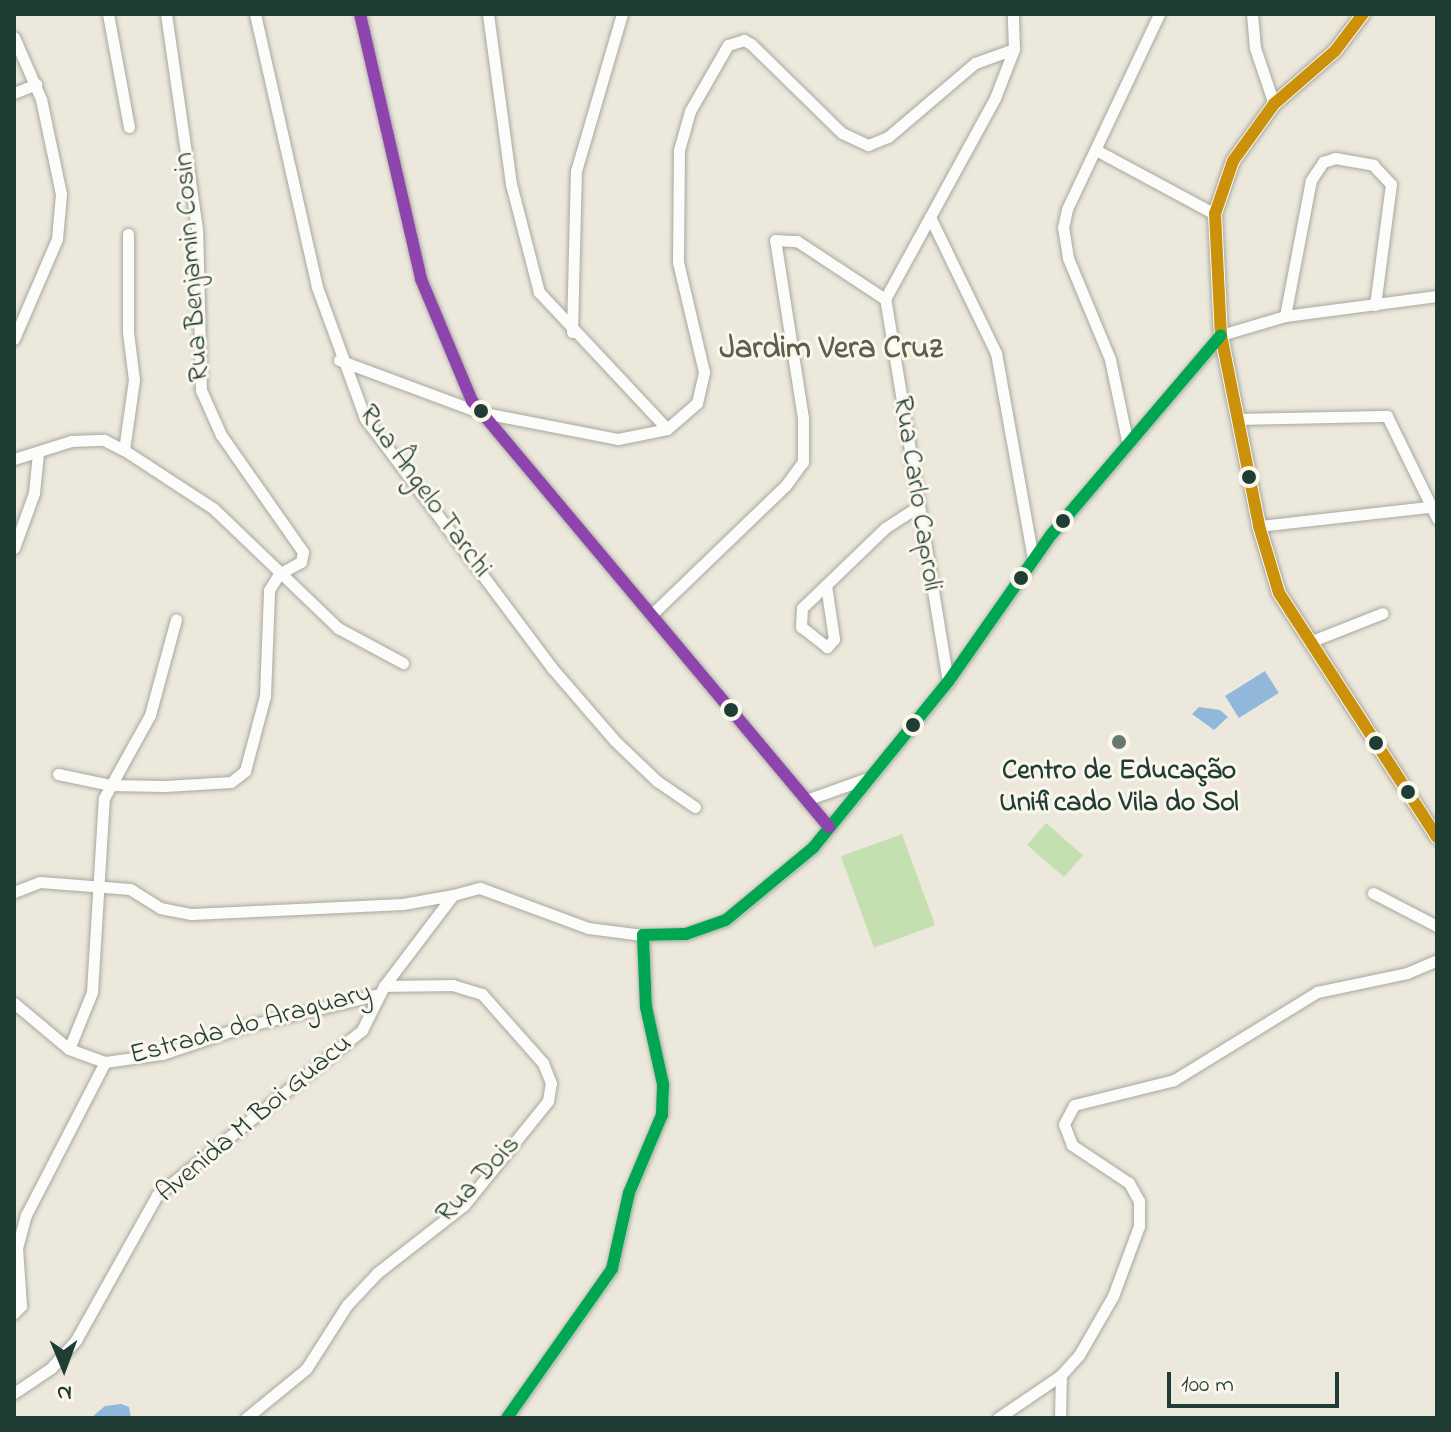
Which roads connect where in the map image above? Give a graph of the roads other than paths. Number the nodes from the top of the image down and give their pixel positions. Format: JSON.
{"nodes":[{"id":1,"x":108,"y":14,"type":"edge"},
{"id":2,"x":166,"y":14,"type":"edge"},
{"id":3,"x":255,"y":14,"type":"edge"},
{"id":4,"x":360,"y":14,"type":"edge"},
{"id":5,"x":488,"y":14,"type":"edge"},
{"id":6,"x":622,"y":14,"type":"edge"},
{"id":7,"x":1013,"y":14,"type":"edge"},
{"id":8,"x":1159,"y":14,"type":"edge"},
{"id":9,"x":1252,"y":14,"type":"edge"},
{"id":10,"x":1363,"y":14,"type":"edge"},
{"id":11,"x":14,"y":37,"type":"edge"},
{"id":12,"x":1014,"y":49,"type":"junction"},
{"id":13,"x":36,"y":84,"type":"junction"},
{"id":14,"x":14,"y":93,"type":"edge"},
{"id":15,"x":1274,"y":104,"type":"junction"},
{"id":16,"x":129,"y":127,"type":"dead end"},
{"id":17,"x":1096,"y":150,"type":"junction"},
{"id":18,"x":1215,"y":214,"type":"junction"},
{"id":19,"x":930,"y":217,"type":"junction"},
{"id":20,"x":128,"y":234,"type":"dead end"},
{"id":21,"x":1437,"y":296,"type":"edge"},
{"id":22,"x":885,"y":299,"type":"junction"},
{"id":23,"x":1375,"y":305,"type":"junction"},
{"id":24,"x":1285,"y":316,"type":"junction"},
{"id":25,"x":572,"y":332,"type":"junction"},
{"id":26,"x":1221,"y":335,"type":"junction"},
{"id":27,"x":14,"y":339,"type":"edge"},
{"id":28,"x":339,"y":360,"type":"junction"},
{"id":29,"x":479,"y":412,"type":"junction"},
{"id":30,"x":1241,"y":419,"type":"junction"},
{"id":31,"x":667,"y":429,"type":"junction"},
{"id":32,"x":1127,"y":440,"type":"junction"},
{"id":33,"x":124,"y":450,"type":"junction"},
{"id":34,"x":38,"y":453,"type":"junction"},
{"id":35,"x":14,"y":459,"type":"edge"},
{"id":36,"x":917,"y":507,"type":"junction"},
{"id":37,"x":1435,"y":510,"type":"edge"},
{"id":38,"x":1259,"y":526,"type":"junction"},
{"id":39,"x":14,"y":548,"type":"edge"},
{"id":40,"x":1033,"y":559,"type":"junction"},
{"id":41,"x":279,"y":574,"type":"junction"},
{"id":42,"x":826,"y":585,"type":"junction"},
{"id":43,"x":1383,"y":613,"type":"dead end"},
{"id":44,"x":651,"y":615,"type":"junction"},
{"id":45,"x":176,"y":619,"type":"dead end"},
{"id":46,"x":1309,"y":642,"type":"junction"},
{"id":47,"x":403,"y":663,"type":"dead end"},
{"id":48,"x":948,"y":682,"type":"junction"},
{"id":49,"x":58,"y":774,"type":"dead end"},
{"id":50,"x":865,"y":779,"type":"junction"},
{"id":51,"x":110,"y":785,"type":"junction"},
{"id":52,"x":806,"y":800,"type":"junction"},
{"id":53,"x":695,"y":807,"type":"dead end"},
{"id":54,"x":829,"y":827,"type":"junction"},
{"id":55,"x":1437,"y":837,"type":"edge"},
{"id":56,"x":102,"y":886,"type":"junction"},
{"id":57,"x":14,"y":892,"type":"edge"},
{"id":58,"x":1373,"y":893,"type":"dead end"},
{"id":59,"x":453,"y":895,"type":"junction"},
{"id":60,"x":1437,"y":926,"type":"edge"},
{"id":61,"x":643,"y":935,"type":"junction"},
{"id":62,"x":1437,"y":960,"type":"edge"},
{"id":63,"x":382,"y":990,"type":"junction"},
{"id":64,"x":14,"y":1003,"type":"edge"},
{"id":65,"x":69,"y":1049,"type":"junction"},
{"id":66,"x":105,"y":1062,"type":"junction"},
{"id":67,"x":14,"y":1313,"type":"edge"},
{"id":68,"x":1061,"y":1375,"type":"junction"},
{"id":69,"x":14,"y":1393,"type":"edge"},
{"id":70,"x":246,"y":1418,"type":"edge"},
{"id":71,"x":507,"y":1418,"type":"edge"},
{"id":72,"x":998,"y":1418,"type":"edge"},
{"id":73,"x":1060,"y":1418,"type":"edge"}],
"edges":[{"from":1,"to":16,"type":"street"},
{"from":2,"to":41,"type":"street","name":"Rua Benjamin Cosin"},
{"from":3,"to":28,"type":"street","name":"Rua Ângelo Tarchi"},
{"from":4,"to":29,"type":"street"},
{"from":5,"to":25,"type":"street"},
{"from":6,"to":25,"type":"street"},
{"from":7,"to":12,"type":"street"},
{"from":8,"to":17,"type":"street"},
{"from":9,"to":15,"type":"street"},
{"from":10,"to":15,"type":"street"},
{"from":11,"to":13,"type":"street"},
{"from":12,"to":19,"type":"street"},
{"from":12,"to":31,"type":"street"},
{"from":13,"to":14,"type":"street"},
{"from":13,"to":27,"type":"street"},
{"from":15,"to":18,"type":"street"},
{"from":17,"to":18,"type":"street"},
{"from":17,"to":32,"type":"street"},
{"from":18,"to":26,"type":"street"},
{"from":19,"to":22,"type":"street"},
{"from":19,"to":40,"type":"street"},
{"from":20,"to":33,"type":"street"},
{"from":21,"to":23,"type":"street"},
{"from":22,"to":36,"type":"street","name":"Rua Carlo Caproli"},
{"from":22,"to":44,"type":"street"},
{"from":23,"to":24,"type":"street"},
{"from":23,"to":24,"type":"street"},
{"from":24,"to":26,"type":"street"},
{"from":25,"to":31,"type":"street"},
{"from":26,"to":30,"type":"street"},
{"from":26,"to":32,"type":"street"},
{"from":28,"to":29,"type":"street"},
{"from":28,"to":53,"type":"street","name":"Rua Ângelo Tarchi"},
{"from":29,"to":31,"type":"street"},
{"from":29,"to":44,"type":"street"},
{"from":30,"to":37,"type":"street"},
{"from":30,"to":38,"type":"street"},
{"from":32,"to":40,"type":"street"},
{"from":33,"to":34,"type":"street"},
{"from":33,"to":41,"type":"street"},
{"from":34,"to":35,"type":"street"},
{"from":34,"to":39,"type":"street"},
{"from":36,"to":42,"type":"street"},
{"from":36,"to":48,"type":"street","name":"Rua Carlo Caproli"},
{"from":37,"to":38,"type":"street"},
{"from":38,"to":46,"type":"street"},
{"from":40,"to":48,"type":"street"},
{"from":41,"to":47,"type":"street"},
{"from":41,"to":51,"type":"street"},
{"from":42,"to":42,"type":"street"},
{"from":43,"to":46,"type":"street"},
{"from":44,"to":52,"type":"street"},
{"from":45,"to":51,"type":"street"},
{"from":46,"to":55,"type":"street"},
{"from":48,"to":50,"type":"street"},
{"from":49,"to":51,"type":"street"},
{"from":50,"to":52,"type":"street"},
{"from":50,"to":54,"type":"street"},
{"from":51,"to":56,"type":"street"},
{"from":52,"to":54,"type":"street"},
{"from":54,"to":61,"type":"street"},
{"from":56,"to":57,"type":"street"},
{"from":56,"to":59,"type":"street"},
{"from":56,"to":65,"type":"street"},
{"from":58,"to":60,"type":"street"},
{"from":59,"to":61,"type":"street"},
{"from":59,"to":63,"type":"street","name":"Estrada do Araguary"},
{"from":61,"to":71,"type":"street"},
{"from":62,"to":68,"type":"street"},
{"from":63,"to":66,"type":"street","name":"Estrada do Araguary"},
{"from":63,"to":69,"type":"street","name":"Avenida M Boi Guacu"},
{"from":63,"to":70,"type":"street","name":"Rua Dois"},
{"from":64,"to":65,"type":"street","name":"Estrada do Araguary"},
{"from":65,"to":66,"type":"street","name":"Estrada do Araguary"},
{"from":66,"to":67,"type":"street"},
{"from":68,"to":72,"type":"street"},
{"from":68,"to":73,"type":"street"}]}
